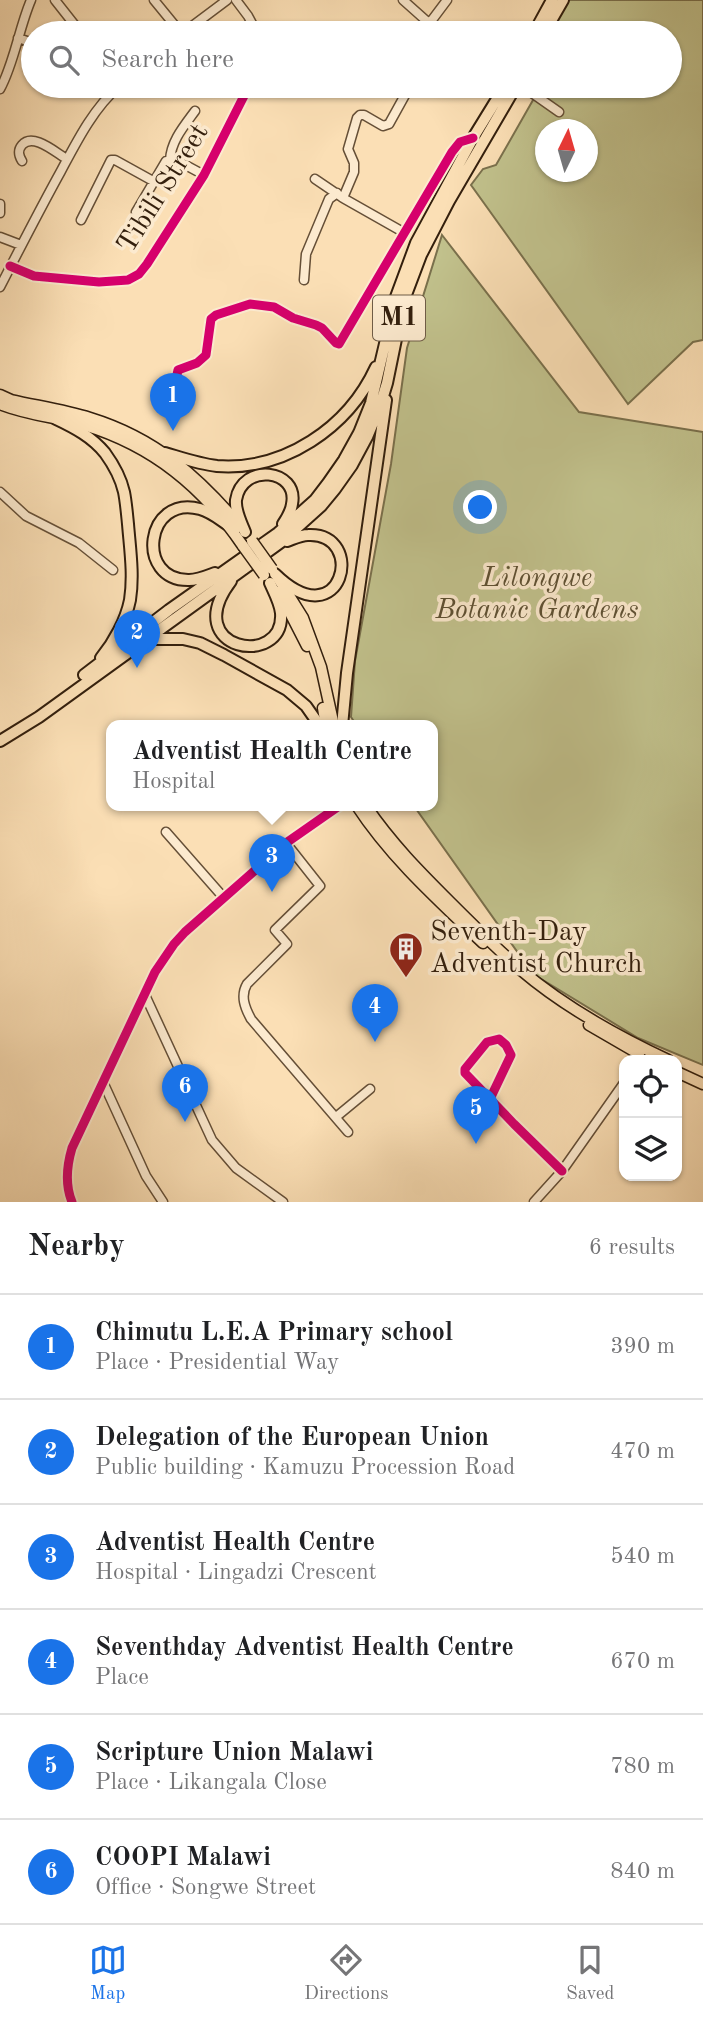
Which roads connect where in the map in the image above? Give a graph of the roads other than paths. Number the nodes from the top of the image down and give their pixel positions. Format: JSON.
{"nodes":[{"id":1,"x":31,"y":0,"type":"edge"},
{"id":2,"x":55,"y":0,"type":"edge"},
{"id":3,"x":155,"y":0,"type":"edge"},
{"id":4,"x":236,"y":0,"type":"edge"},
{"id":5,"x":403,"y":0,"type":"edge"},
{"id":6,"x":447,"y":0,"type":"edge"},
{"id":7,"x":552,"y":0,"type":"edge"},
{"id":8,"x":563,"y":0,"type":"edge"},
{"id":9,"x":222,"y":1,"type":"edge"},
{"id":10,"x":23,"y":21,"type":"edge"},
{"id":11,"x":71,"y":21,"type":"edge"},
{"id":12,"x":172,"y":21,"type":"edge"},
{"id":13,"x":197,"y":21,"type":"edge"},
{"id":14,"x":251,"y":21,"type":"edge"},
{"id":15,"x":426,"y":21,"type":"edge"},
{"id":16,"x":431,"y":21,"type":"edge"},
{"id":17,"x":541,"y":21,"type":"edge"},
{"id":18,"x":551,"y":21,"type":"edge"},
{"id":19,"x":21,"y":27,"type":"edge"},
{"id":20,"x":18,"y":38,"type":"junction"},
{"id":21,"x":21,"y":39,"type":"edge"},
{"id":22,"x":0,"y":89,"type":"edge"},
{"id":23,"x":108,"y":98,"type":"edge"},
{"id":24,"x":243,"y":98,"type":"edge"},
{"id":25,"x":403,"y":98,"type":"edge"},
{"id":26,"x":500,"y":98,"type":"edge"},
{"id":27,"x":502,"y":98,"type":"edge"},
{"id":28,"x":539,"y":98,"type":"edge"},
{"id":29,"x":195,"y":111,"type":"dead end"},
{"id":30,"x":559,"y":112,"type":"dead end"},
{"id":31,"x":473,"y":138,"type":"junction"},
{"id":32,"x":67,"y":159,"type":"junction"},
{"id":33,"x":170,"y":160,"type":"junction"},
{"id":34,"x":22,"y":161,"type":"dead end"},
{"id":35,"x":204,"y":175,"type":"junction"},
{"id":36,"x":315,"y":178,"type":"dead end"},
{"id":37,"x":153,"y":181,"type":"junction"},
{"id":38,"x":340,"y":195,"type":"junction"},
{"id":39,"x":0,"y":204,"type":"edge"},
{"id":40,"x":136,"y":212,"type":"dead end"},
{"id":41,"x":0,"y":214,"type":"edge"},
{"id":42,"x":81,"y":220,"type":"dead end"},
{"id":43,"x":403,"y":232,"type":"junction"},
{"id":44,"x":0,"y":237,"type":"edge"},
{"id":45,"x":22,"y":244,"type":"junction"},
{"id":46,"x":10,"y":267,"type":"junction"},
{"id":47,"x":304,"y":280,"type":"dead end"},
{"id":48,"x":0,"y":287,"type":"edge"},
{"id":49,"x":384,"y":349,"type":"junction"},
{"id":50,"x":387,"y":383,"type":"junction"},
{"id":51,"x":0,"y":395,"type":"edge"},
{"id":52,"x":0,"y":406,"type":"edge"},
{"id":53,"x":183,"y":408,"type":"dead end"},
{"id":54,"x":56,"y":419,"type":"junction"},
{"id":55,"x":164,"y":458,"type":"junction"},
{"id":56,"x":0,"y":492,"type":"edge"},
{"id":57,"x":228,"y":525,"type":"junction"},
{"id":58,"x":279,"y":538,"type":"junction"},
{"id":59,"x":247,"y":540,"type":"junction"},
{"id":60,"x":113,"y":570,"type":"dead end"},
{"id":61,"x":233,"y":570,"type":"junction"},
{"id":62,"x":270,"y":575,"type":"junction"},
{"id":63,"x":171,"y":615,"type":"junction"},
{"id":64,"x":145,"y":639,"type":"junction"},
{"id":65,"x":90,"y":671,"type":"junction"},
{"id":66,"x":316,"y":720,"type":"edge"},
{"id":67,"x":326,"y":720,"type":"edge"},
{"id":68,"x":333,"y":720,"type":"edge"},
{"id":69,"x":343,"y":720,"type":"edge"},
{"id":70,"x":0,"y":739,"type":"edge"},
{"id":71,"x":332,"y":811,"type":"edge"},
{"id":72,"x":360,"y":811,"type":"edge"},
{"id":73,"x":369,"y":811,"type":"edge"},
{"id":74,"x":166,"y":832,"type":"dead end"},
{"id":75,"x":286,"y":843,"type":"junction"},
{"id":76,"x":224,"y":898,"type":"junction"},
{"id":77,"x":145,"y":995,"type":"junction"},
{"id":78,"x":636,"y":1055,"type":"edge"},
{"id":79,"x":657,"y":1055,"type":"edge"},
{"id":80,"x":682,"y":1067,"type":"edge"},
{"id":81,"x":682,"y":1074,"type":"edge"},
{"id":82,"x":703,"y":1077,"type":"edge"},
{"id":83,"x":103,"y":1082,"type":"junction"},
{"id":84,"x":703,"y":1084,"type":"edge"},
{"id":85,"x":370,"y":1089,"type":"dead end"},
{"id":86,"x":619,"y":1090,"type":"edge"},
{"id":87,"x":490,"y":1099,"type":"junction"},
{"id":88,"x":336,"y":1117,"type":"junction"},
{"id":89,"x":348,"y":1132,"type":"dead end"},
{"id":90,"x":562,"y":1171,"type":"junction"},
{"id":91,"x":72,"y":1202,"type":"edge"},
{"id":92,"x":163,"y":1202,"type":"edge"},
{"id":93,"x":283,"y":1202,"type":"edge"},
{"id":94,"x":534,"y":1202,"type":"edge"}],
"edges":[{"from":1,"to":10,"type":"street"},
{"from":2,"to":11,"type":"street"},
{"from":3,"to":12,"type":"street"},
{"from":4,"to":14,"type":"street"},
{"from":5,"to":15,"type":"street"},
{"from":6,"to":16,"type":"street"},
{"from":7,"to":17,"type":"highway"},
{"from":8,"to":18,"type":"highway"},
{"from":9,"to":13,"type":"street"},
{"from":19,"to":20,"type":"street"},
{"from":20,"to":21,"type":"street"},
{"from":20,"to":22,"type":"street"},
{"from":23,"to":32,"type":"street"},
{"from":24,"to":35,"type":"street","name":"Tibili Street"},
{"from":25,"to":38,"type":"street"},
{"from":26,"to":31,"type":"highway","number":"M1"},
{"from":27,"to":50,"type":"highway","number":"M1"},
{"from":28,"to":30,"type":"street"},
{"from":29,"to":33,"type":"street"},
{"from":31,"to":43,"type":"street"},
{"from":31,"to":49,"type":"highway","number":"M1"},
{"from":32,"to":34,"type":"street"},
{"from":32,"to":45,"type":"street"},
{"from":33,"to":35,"type":"street"},
{"from":33,"to":37,"type":"street"},
{"from":35,"to":46,"type":"street","name":"Tibili Street"},
{"from":36,"to":38,"type":"street"},
{"from":37,"to":40,"type":"street"},
{"from":37,"to":42,"type":"street"},
{"from":38,"to":43,"type":"street"},
{"from":38,"to":47,"type":"street"},
{"from":39,"to":41,"type":"street"},
{"from":43,"to":53,"type":"street"},
{"from":44,"to":45,"type":"street"},
{"from":45,"to":46,"type":"street"},
{"from":46,"to":48,"type":"street"},
{"from":49,"to":55,"type":"highway"},
{"from":49,"to":58,"type":"highway","number":"M1"},
{"from":50,"to":58,"type":"highway","number":"M1"},
{"from":50,"to":69,"type":"highway"},
{"from":51,"to":55,"type":"main road"},
{"from":52,"to":54,"type":"main road"},
{"from":54,"to":55,"type":"main road"},
{"from":54,"to":65,"type":"highway"},
{"from":55,"to":57,"type":"main road"},
{"from":55,"to":59,"type":"main road"},
{"from":56,"to":60,"type":"street"},
{"from":57,"to":59,"type":"main road"},
{"from":57,"to":61,"type":"highway"},
{"from":58,"to":59,"type":"highway"},
{"from":58,"to":61,"type":"highway","number":"M1"},
{"from":58,"to":62,"type":"highway"},
{"from":59,"to":62,"type":"main road","bridge":true},
{"from":61,"to":62,"type":"highway"},
{"from":61,"to":63,"type":"highway","number":"M1"},
{"from":62,"to":67,"type":"main road"},
{"from":62,"to":68,"type":"main road"},
{"from":63,"to":64,"type":"highway","number":"M1"},
{"from":63,"to":65,"type":"highway","number":"M1"},
{"from":64,"to":66,"type":"highway"},
{"from":64,"to":70,"type":"highway","number":"M1"},
{"from":65,"to":70,"type":"highway","number":"M1"},
{"from":71,"to":75,"type":"street"},
{"from":72,"to":78,"type":"main road"},
{"from":73,"to":79,"type":"main road"},
{"from":74,"to":76,"type":"street"},
{"from":75,"to":76,"type":"street"},
{"from":75,"to":88,"type":"street"},
{"from":76,"to":77,"type":"street"},
{"from":77,"to":83,"type":"street"},
{"from":77,"to":93,"type":"street"},
{"from":80,"to":82,"type":"main road"},
{"from":81,"to":84,"type":"main road"},
{"from":83,"to":91,"type":"street"},
{"from":83,"to":92,"type":"street"},
{"from":85,"to":88,"type":"street"},
{"from":86,"to":90,"type":"street"},
{"from":87,"to":87,"type":"street"},
{"from":87,"to":90,"type":"street"},
{"from":88,"to":89,"type":"street"},
{"from":90,"to":94,"type":"street"}]}
